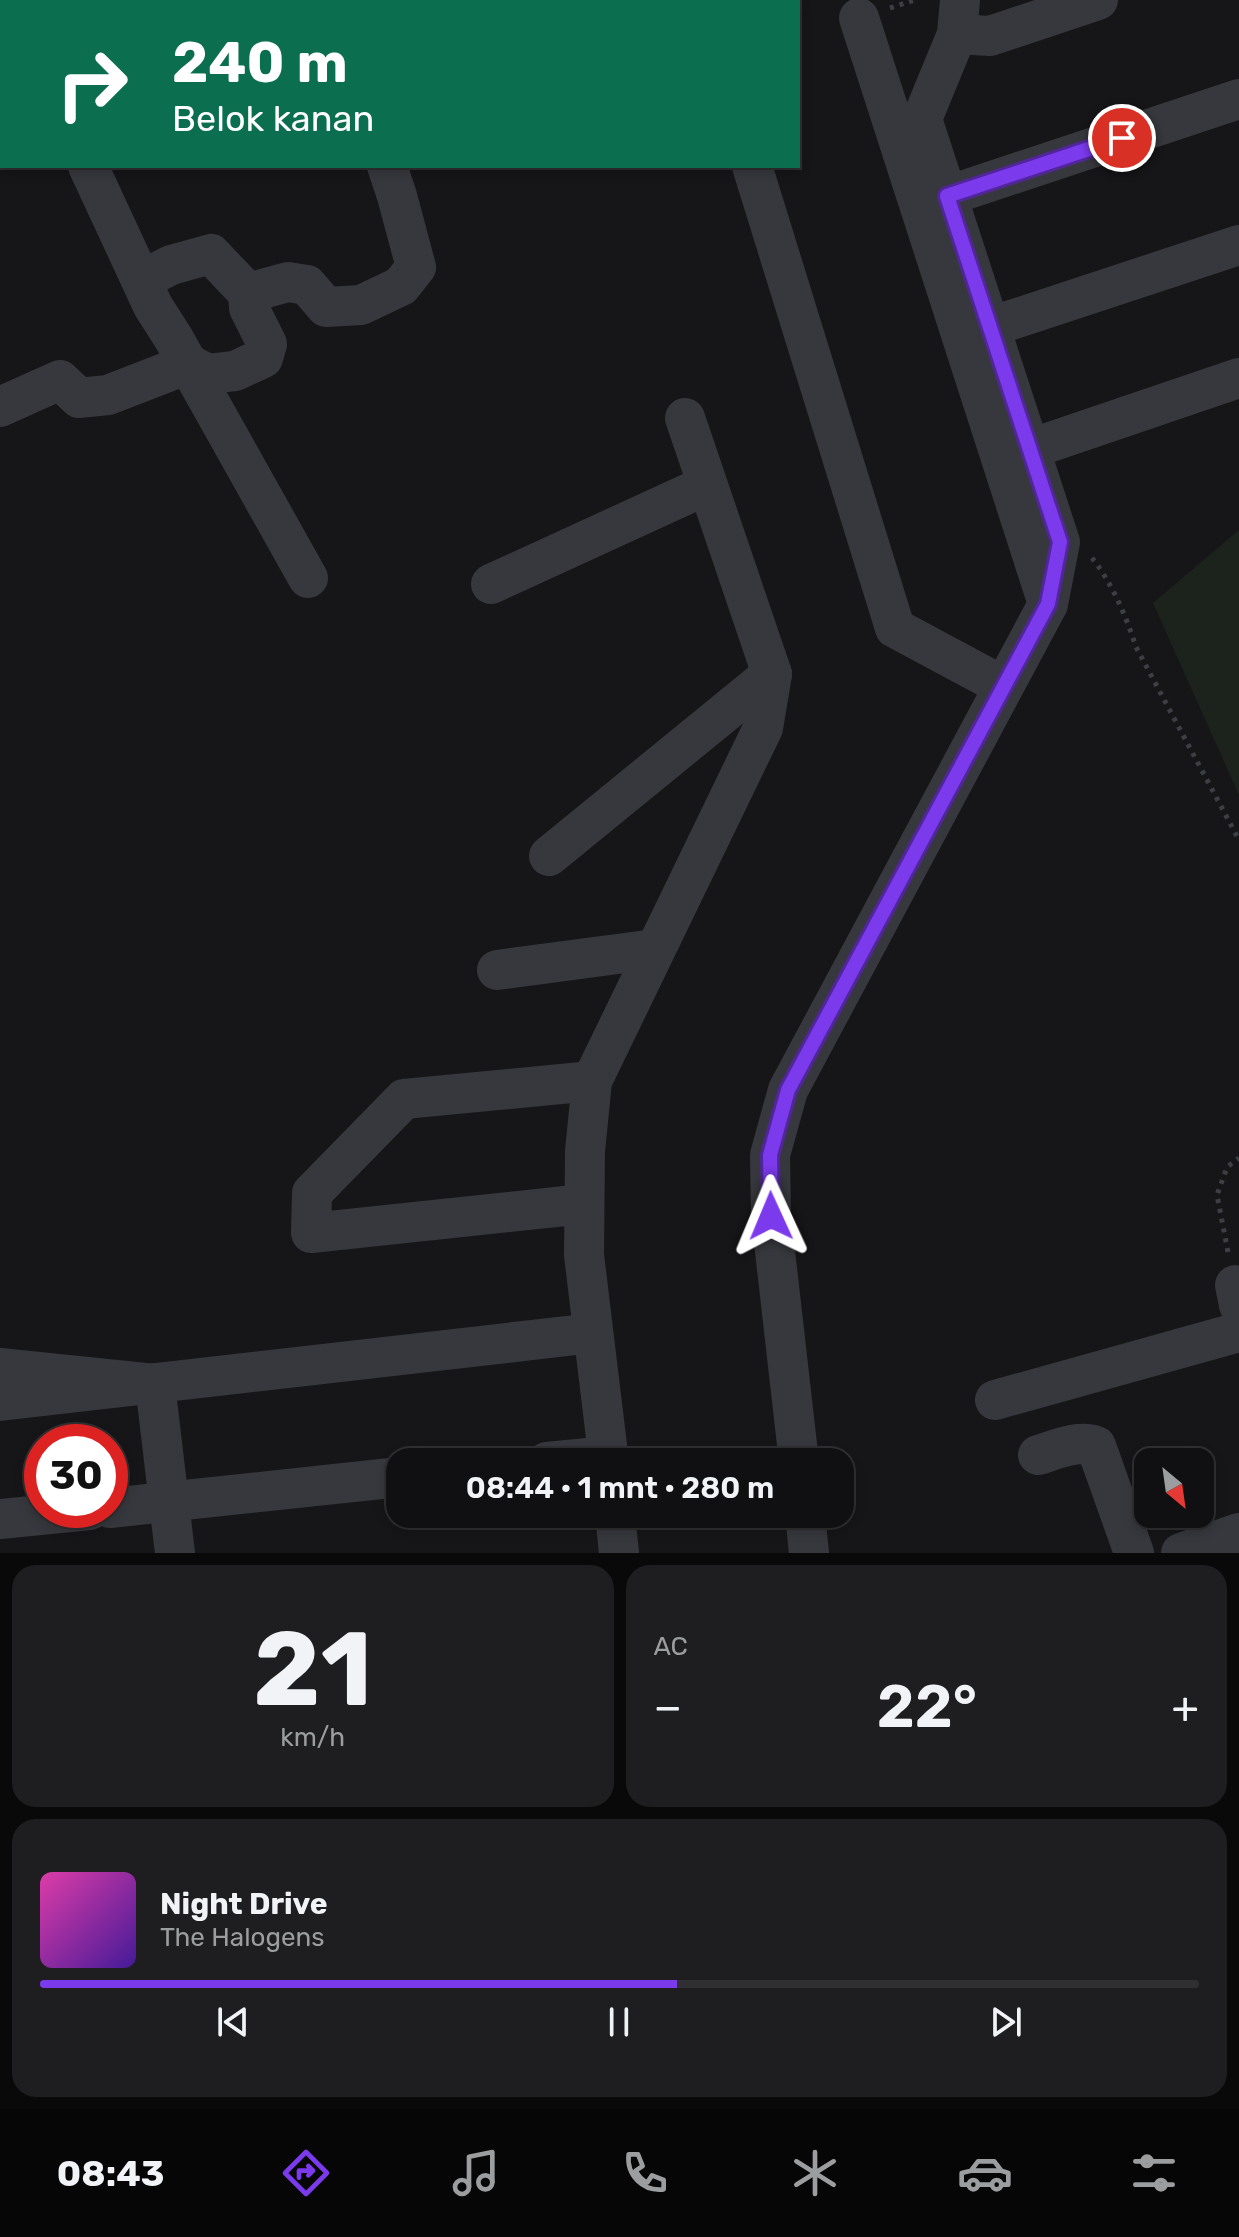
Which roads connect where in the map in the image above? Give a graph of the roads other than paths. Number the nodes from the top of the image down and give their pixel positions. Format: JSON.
{"nodes":[{"id":1,"x":1098,"y":0,"type":"edge"},
{"id":2,"x":870,"y":10,"type":"edge"},
{"id":3,"x":959,"y":17,"type":"edge"},
{"id":4,"x":1239,"y":99,"type":"edge"},
{"id":5,"x":89,"y":168,"type":"edge"},
{"id":6,"x":388,"y":168,"type":"edge"},
{"id":7,"x":753,"y":168,"type":"edge"},
{"id":8,"x":947,"y":196,"type":"junction"},
{"id":9,"x":1239,"y":245,"type":"edge"},
{"id":10,"x":142,"y":280,"type":"junction"},
{"id":11,"x":248,"y":293,"type":"junction"},
{"id":12,"x":990,"y":327,"type":"junction"},
{"id":13,"x":188,"y":364,"type":"junction"},
{"id":14,"x":1239,"y":378,"type":"edge"},
{"id":15,"x":0,"y":407,"type":"edge"},
{"id":16,"x":685,"y":418,"type":"dead end"},
{"id":17,"x":1030,"y":449,"type":"junction"},
{"id":18,"x":707,"y":485,"type":"junction"},
{"id":19,"x":308,"y":578,"type":"dead end"},
{"id":20,"x":491,"y":584,"type":"dead end"},
{"id":21,"x":1048,"y":604,"type":"junction"},
{"id":22,"x":772,"y":674,"type":"junction"},
{"id":23,"x":1003,"y":686,"type":"junction"},
{"id":24,"x":549,"y":856,"type":"dead end"},
{"id":25,"x":655,"y":949,"type":"junction"},
{"id":26,"x":497,"y":970,"type":"dead end"},
{"id":27,"x":592,"y":1081,"type":"junction"},
{"id":28,"x":584,"y":1204,"type":"junction"},
{"id":29,"x":1239,"y":1332,"type":"edge"},
{"id":30,"x":593,"y":1333,"type":"junction"},
{"id":31,"x":0,"y":1368,"type":"edge"},
{"id":32,"x":155,"y":1384,"type":"junction"},
{"id":33,"x":995,"y":1400,"type":"dead end"},
{"id":34,"x":0,"y":1401,"type":"edge"},
{"id":35,"x":607,"y":1448,"type":"edge"},
{"id":36,"x":797,"y":1448,"type":"edge"},
{"id":37,"x":1038,"y":1455,"type":"dead end"},
{"id":38,"x":386,"y":1479,"type":"edge"},
{"id":39,"x":169,"y":1502,"type":"junction"},
{"id":40,"x":128,"y":1506,"type":"edge"},
{"id":41,"x":24,"y":1517,"type":"edge"},
{"id":42,"x":0,"y":1519,"type":"edge"},
{"id":43,"x":616,"y":1528,"type":"edge"},
{"id":44,"x":806,"y":1528,"type":"edge"},
{"id":45,"x":1239,"y":1533,"type":"edge"},
{"id":46,"x":175,"y":1553,"type":"edge"},
{"id":47,"x":619,"y":1553,"type":"edge"},
{"id":48,"x":809,"y":1553,"type":"edge"},
{"id":49,"x":1134,"y":1553,"type":"edge"},
{"id":50,"x":1181,"y":1553,"type":"edge"}],
"edges":[{"from":1,"to":3,"type":"street"},
{"from":2,"to":21,"type":"street"},
{"from":3,"to":8,"type":"street"},
{"from":4,"to":8,"type":"street"},
{"from":5,"to":10,"type":"street"},
{"from":6,"to":11,"type":"street"},
{"from":7,"to":23,"type":"street"},
{"from":8,"to":12,"type":"street"},
{"from":9,"to":12,"type":"street"},
{"from":10,"to":11,"type":"street"},
{"from":10,"to":13,"type":"street"},
{"from":11,"to":13,"type":"street"},
{"from":12,"to":17,"type":"street"},
{"from":13,"to":15,"type":"street"},
{"from":13,"to":19,"type":"street"},
{"from":14,"to":17,"type":"street"},
{"from":16,"to":18,"type":"street"},
{"from":17,"to":21,"type":"street"},
{"from":18,"to":20,"type":"street"},
{"from":18,"to":22,"type":"street"},
{"from":21,"to":23,"type":"street"},
{"from":22,"to":24,"type":"street"},
{"from":22,"to":25,"type":"street"},
{"from":23,"to":36,"type":"street"},
{"from":25,"to":26,"type":"street"},
{"from":25,"to":27,"type":"street"},
{"from":27,"to":28,"type":"street"},
{"from":27,"to":28,"type":"street"},
{"from":28,"to":30,"type":"street"},
{"from":29,"to":33,"type":"street"},
{"from":30,"to":32,"type":"street"},
{"from":30,"to":35,"type":"street"},
{"from":31,"to":32,"type":"street"},
{"from":32,"to":34,"type":"street"},
{"from":32,"to":39,"type":"street"},
{"from":37,"to":49,"type":"street"},
{"from":38,"to":39,"type":"street"},
{"from":39,"to":40,"type":"street"},
{"from":39,"to":46,"type":"street"},
{"from":41,"to":42,"type":"street"},
{"from":43,"to":47,"type":"street"},
{"from":44,"to":48,"type":"street"},
{"from":45,"to":50,"type":"street"}]}
